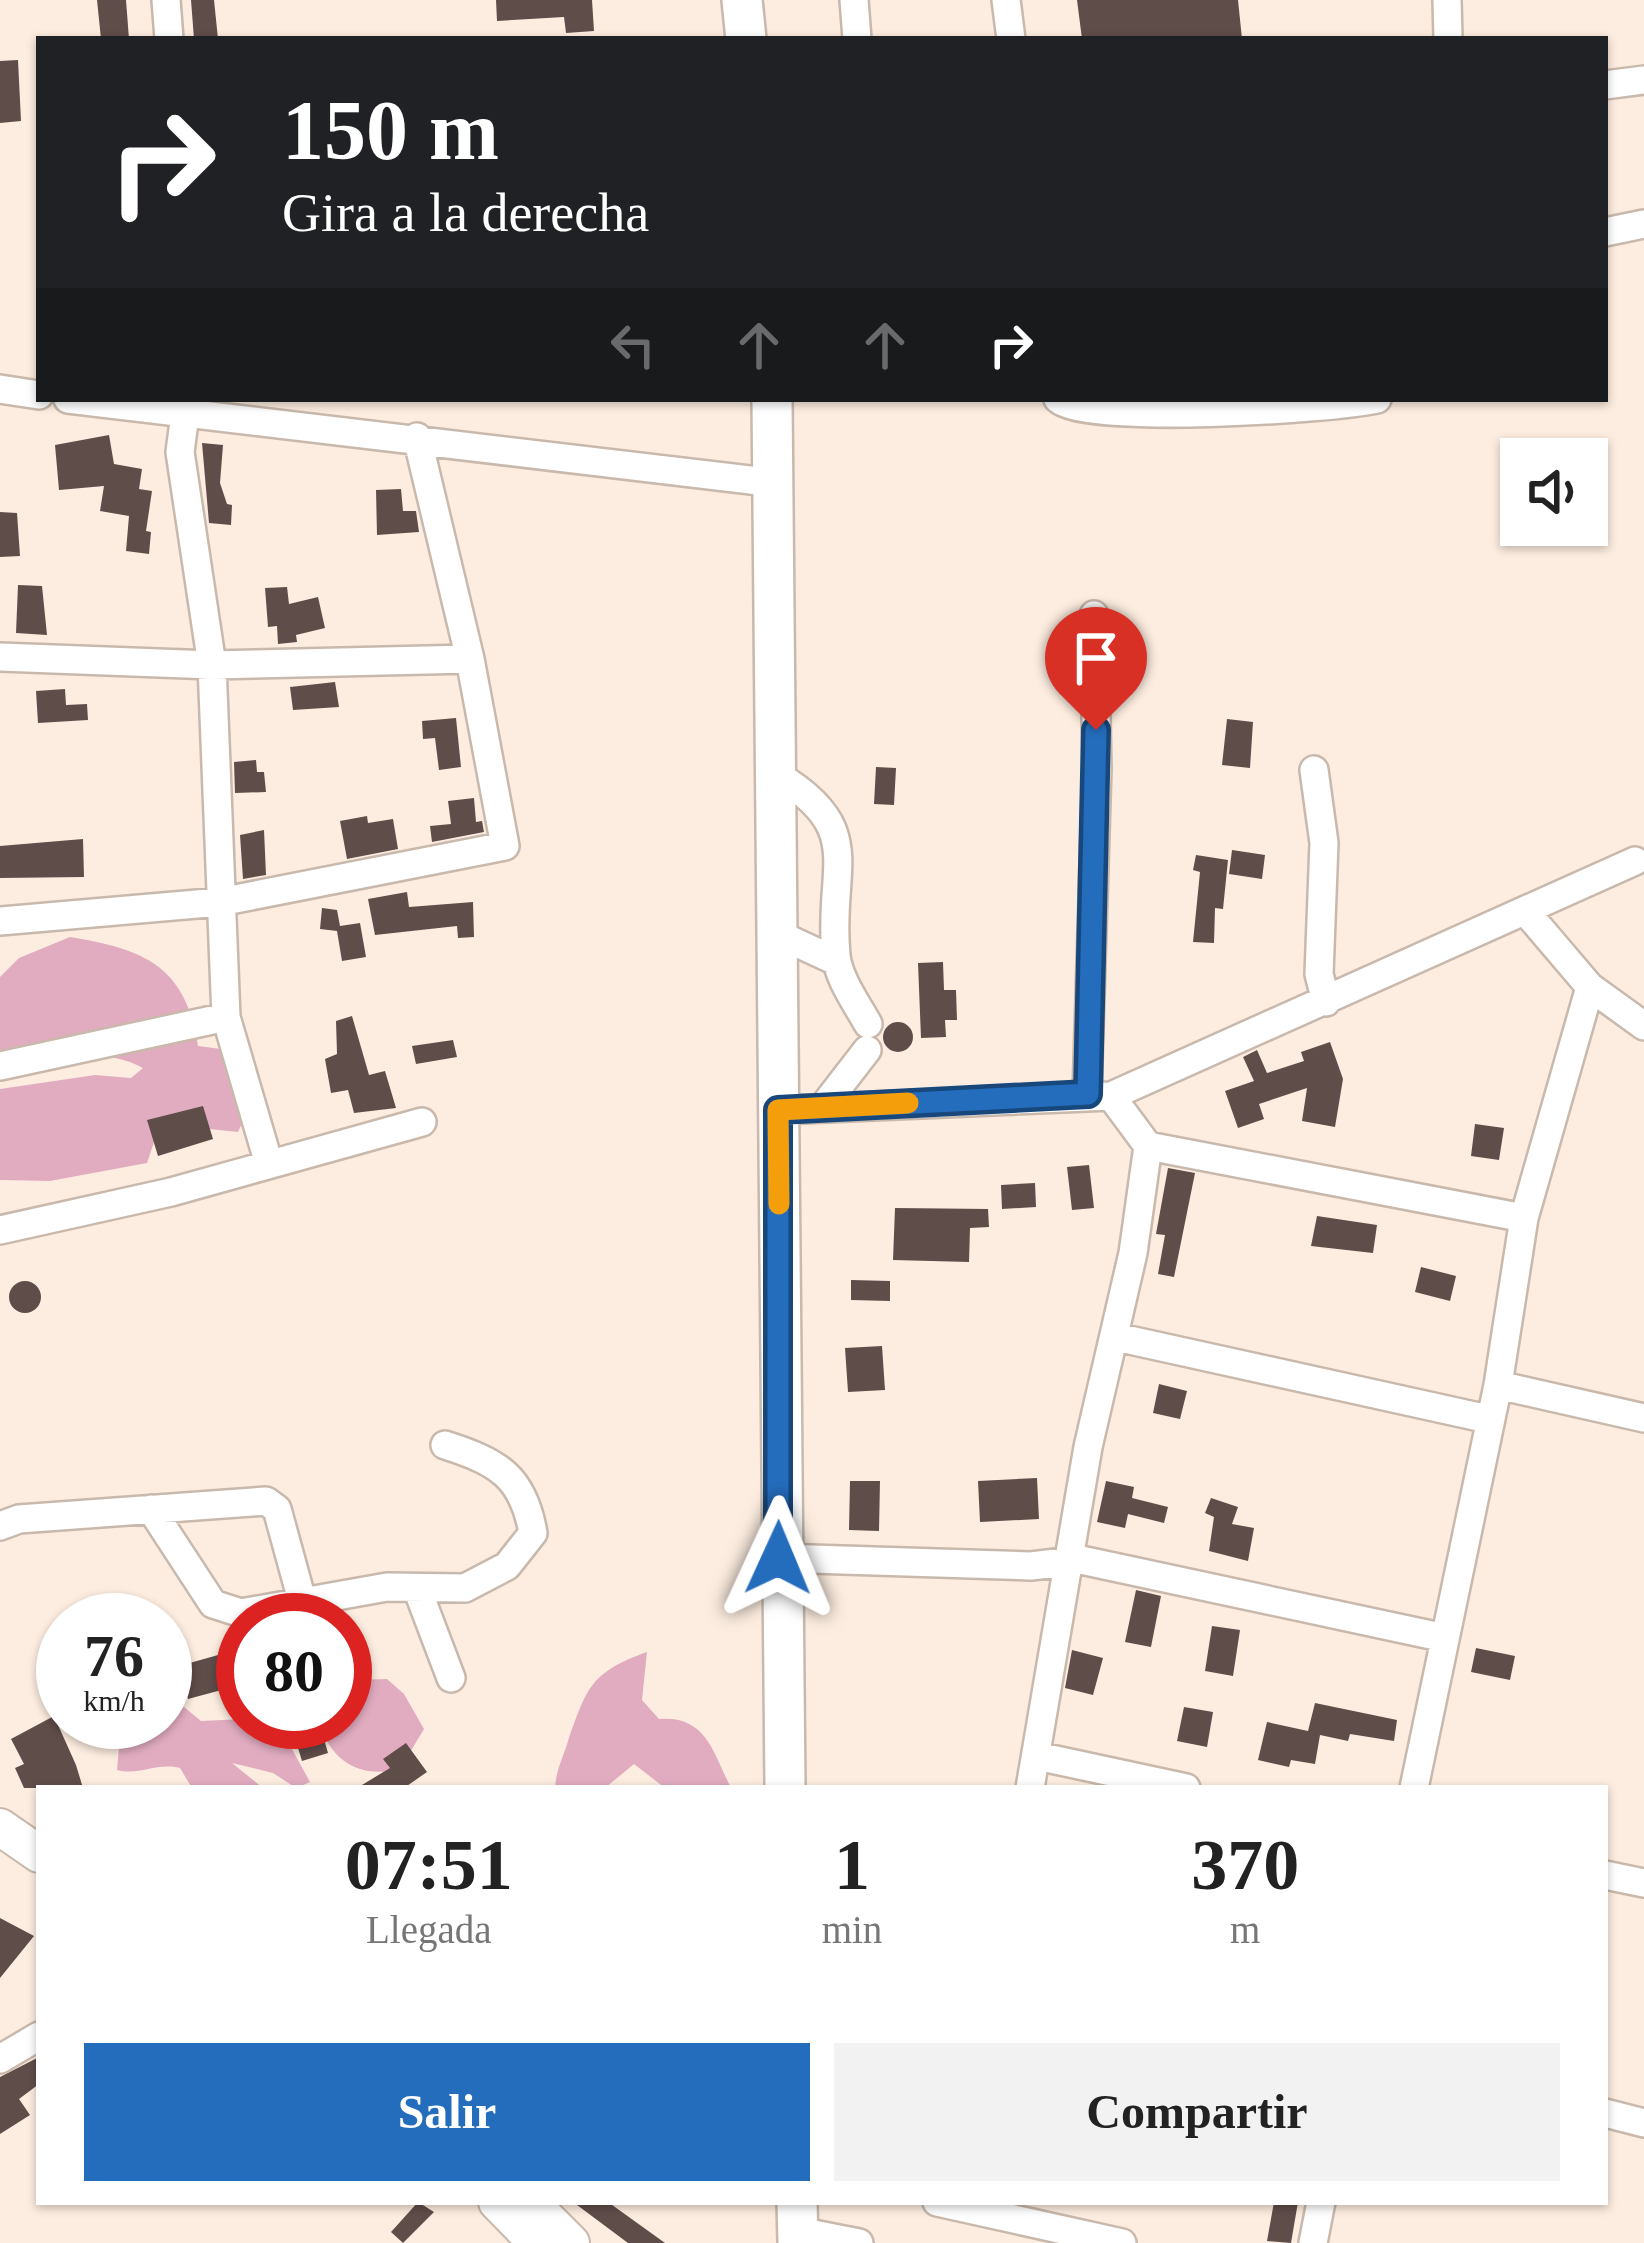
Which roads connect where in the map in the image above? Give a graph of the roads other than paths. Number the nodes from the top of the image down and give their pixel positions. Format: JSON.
{"nodes":[{"id":1,"x":166,"y":0,"type":"edge"},
{"id":2,"x":742,"y":0,"type":"edge"},
{"id":3,"x":854,"y":0,"type":"edge"},
{"id":4,"x":1006,"y":0,"type":"edge"},
{"id":5,"x":1447,"y":0,"type":"edge"},
{"id":6,"x":169,"y":36,"type":"edge"},
{"id":7,"x":746,"y":36,"type":"edge"},
{"id":8,"x":857,"y":36,"type":"edge"},
{"id":9,"x":1011,"y":36,"type":"edge"},
{"id":10,"x":1448,"y":36,"type":"edge"},
{"id":11,"x":1644,"y":80,"type":"edge"},
{"id":12,"x":1608,"y":85,"type":"edge"},
{"id":13,"x":1644,"y":224,"type":"edge"},
{"id":14,"x":1608,"y":231,"type":"edge"},
{"id":15,"x":0,"y":389,"type":"edge"},
{"id":16,"x":36,"y":395,"type":"edge"},
{"id":17,"x":113,"y":402,"type":"edge"},
{"id":18,"x":772,"y":402,"type":"edge"},
{"id":19,"x":1061,"y":402,"type":"edge"},
{"id":20,"x":1333,"y":402,"type":"edge"},
{"id":21,"x":187,"y":407,"type":"edge"},
{"id":22,"x":417,"y":437,"type":"junction"},
{"id":23,"x":775,"y":483,"type":"junction"},
{"id":24,"x":1094,"y":615,"type":"dead end"},
{"id":25,"x":0,"y":657,"type":"edge"},
{"id":26,"x":470,"y":659,"type":"junction"},
{"id":27,"x":212,"y":665,"type":"junction"},
{"id":28,"x":1314,"y":770,"type":"dead end"},
{"id":29,"x":775,"y":774,"type":"junction"},
{"id":30,"x":1636,"y":861,"type":"dead end"},
{"id":31,"x":220,"y":902,"type":"junction"},
{"id":32,"x":1527,"y":913,"type":"junction"},
{"id":33,"x":0,"y":921,"type":"edge"},
{"id":34,"x":772,"y":932,"type":"junction"},
{"id":35,"x":836,"y":961,"type":"junction"},
{"id":36,"x":1590,"y":987,"type":"junction"},
{"id":37,"x":1326,"y":1002,"type":"junction"},
{"id":38,"x":226,"y":1017,"type":"junction"},
{"id":39,"x":1644,"y":1026,"type":"edge"},
{"id":40,"x":0,"y":1066,"type":"edge"},
{"id":41,"x":1099,"y":1095,"type":"junction"},
{"id":42,"x":823,"y":1108,"type":"junction"},
{"id":43,"x":778,"y":1110,"type":"junction"},
{"id":44,"x":422,"y":1122,"type":"dead end"},
{"id":45,"x":1148,"y":1146,"type":"junction"},
{"id":46,"x":269,"y":1164,"type":"junction"},
{"id":47,"x":1524,"y":1218,"type":"junction"},
{"id":48,"x":0,"y":1230,"type":"edge"},
{"id":49,"x":1116,"y":1336,"type":"junction"},
{"id":50,"x":1498,"y":1385,"type":"junction"},
{"id":51,"x":1644,"y":1418,"type":"edge"},
{"id":52,"x":1488,"y":1419,"type":"junction"},
{"id":53,"x":445,"y":1445,"type":"dead end"},
{"id":54,"x":151,"y":1509,"type":"junction"},
{"id":55,"x":0,"y":1526,"type":"edge"},
{"id":56,"x":778,"y":1558,"type":"junction"},
{"id":57,"x":1068,"y":1559,"type":"junction"},
{"id":58,"x":418,"y":1591,"type":"junction"},
{"id":59,"x":300,"y":1593,"type":"edge"},
{"id":60,"x":357,"y":1593,"type":"edge"},
{"id":61,"x":216,"y":1605,"type":"edge"},
{"id":62,"x":1445,"y":1639,"type":"junction"},
{"id":63,"x":451,"y":1678,"type":"dead end"},
{"id":64,"x":1037,"y":1756,"type":"junction"},
{"id":65,"x":785,"y":1785,"type":"edge"},
{"id":66,"x":1031,"y":1785,"type":"edge"},
{"id":67,"x":1172,"y":1785,"type":"edge"},
{"id":68,"x":1415,"y":1785,"type":"edge"},
{"id":69,"x":0,"y":1827,"type":"edge"},
{"id":70,"x":36,"y":1852,"type":"edge"},
{"id":71,"x":1608,"y":1876,"type":"edge"},
{"id":72,"x":1644,"y":1883,"type":"edge"},
{"id":73,"x":36,"y":2038,"type":"edge"},
{"id":74,"x":0,"y":2059,"type":"edge"},
{"id":75,"x":1608,"y":2115,"type":"edge"},
{"id":76,"x":1644,"y":2123,"type":"edge"},
{"id":77,"x":500,"y":2205,"type":"edge"},
{"id":78,"x":533,"y":2205,"type":"edge"},
{"id":79,"x":952,"y":2205,"type":"edge"},
{"id":80,"x":1321,"y":2205,"type":"edge"},
{"id":81,"x":784,"y":2226,"type":"edge"},
{"id":82,"x":537,"y":2243,"type":"edge"},
{"id":83,"x":571,"y":2243,"type":"edge"},
{"id":84,"x":859,"y":2243,"type":"edge"},
{"id":85,"x":1122,"y":2243,"type":"edge"},
{"id":86,"x":1313,"y":2243,"type":"edge"}],
"edges":[{"from":1,"to":6,"type":"street"},
{"from":2,"to":7,"type":"highway"},
{"from":3,"to":8,"type":"street"},
{"from":4,"to":9,"type":"street"},
{"from":5,"to":10,"type":"street"},
{"from":11,"to":12,"type":"street"},
{"from":13,"to":14,"type":"street"},
{"from":15,"to":16,"type":"street"},
{"from":17,"to":21,"type":"street"},
{"from":18,"to":23,"type":"highway"},
{"from":19,"to":20,"type":"street"},
{"from":21,"to":22,"type":"street"},
{"from":21,"to":27,"type":"street"},
{"from":22,"to":23,"type":"street"},
{"from":22,"to":26,"type":"street"},
{"from":23,"to":29,"type":"highway"},
{"from":24,"to":41,"type":"street"},
{"from":25,"to":27,"type":"street"},
{"from":26,"to":27,"type":"street"},
{"from":26,"to":31,"type":"street"},
{"from":27,"to":31,"type":"street"},
{"from":28,"to":37,"type":"street"},
{"from":29,"to":34,"type":"highway"},
{"from":29,"to":35,"type":"street"},
{"from":30,"to":32,"type":"street"},
{"from":31,"to":33,"type":"street"},
{"from":31,"to":38,"type":"street"},
{"from":32,"to":36,"type":"street"},
{"from":32,"to":37,"type":"street"},
{"from":34,"to":35,"type":"street"},
{"from":34,"to":43,"type":"highway"},
{"from":35,"to":42,"type":"street"},
{"from":36,"to":39,"type":"street"},
{"from":36,"to":47,"type":"street"},
{"from":37,"to":41,"type":"street"},
{"from":38,"to":40,"type":"street"},
{"from":38,"to":46,"type":"street"},
{"from":41,"to":42,"type":"street"},
{"from":41,"to":45,"type":"street"},
{"from":42,"to":43,"type":"street"},
{"from":43,"to":56,"type":"highway"},
{"from":44,"to":46,"type":"street"},
{"from":45,"to":47,"type":"street"},
{"from":45,"to":49,"type":"street"},
{"from":46,"to":48,"type":"street"},
{"from":47,"to":50,"type":"street"},
{"from":49,"to":52,"type":"street"},
{"from":49,"to":57,"type":"street"},
{"from":50,"to":51,"type":"street"},
{"from":50,"to":52,"type":"street"},
{"from":52,"to":62,"type":"street"},
{"from":53,"to":58,"type":"street"},
{"from":54,"to":55,"type":"street"},
{"from":54,"to":59,"type":"street"},
{"from":54,"to":61,"type":"street"},
{"from":56,"to":57,"type":"street"},
{"from":56,"to":65,"type":"highway"},
{"from":57,"to":62,"type":"street"},
{"from":57,"to":64,"type":"street"},
{"from":58,"to":60,"type":"street"},
{"from":58,"to":63,"type":"street"},
{"from":62,"to":68,"type":"street"},
{"from":64,"to":66,"type":"street"},
{"from":64,"to":67,"type":"street"},
{"from":69,"to":70,"type":"main road"},
{"from":71,"to":72,"type":"street"},
{"from":73,"to":74,"type":"street"},
{"from":75,"to":76,"type":"street"},
{"from":77,"to":82,"type":"main road"},
{"from":78,"to":83,"type":"main road"},
{"from":79,"to":85,"type":"street"},
{"from":80,"to":86,"type":"street"},
{"from":81,"to":84,"type":"street"}]}
